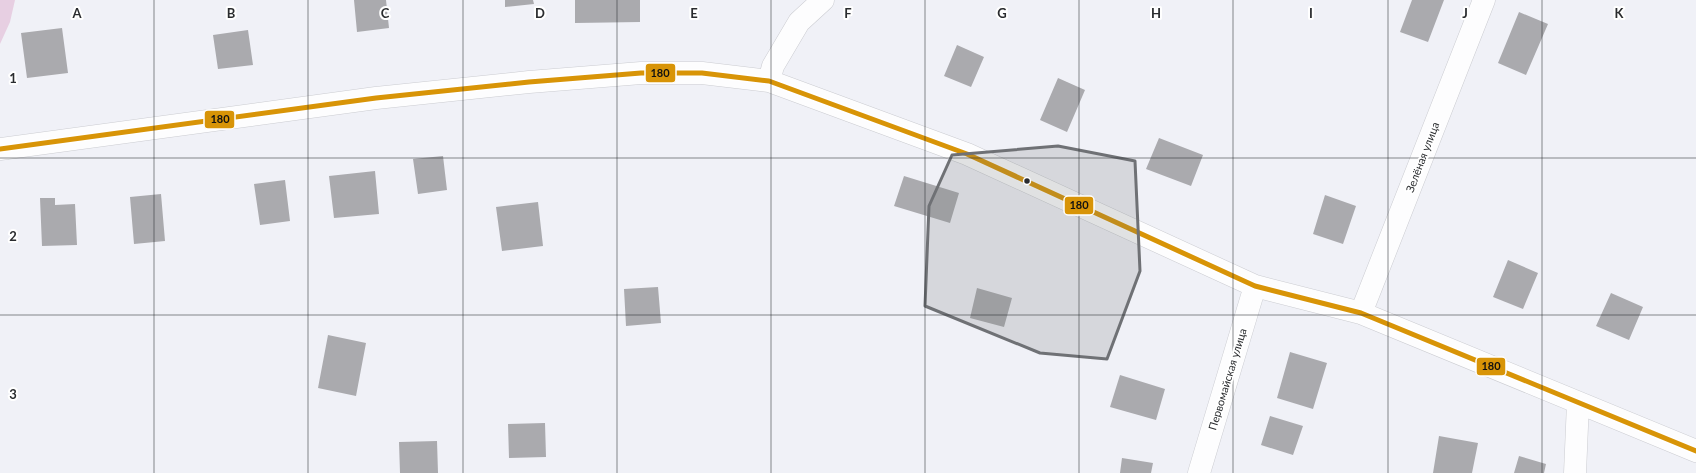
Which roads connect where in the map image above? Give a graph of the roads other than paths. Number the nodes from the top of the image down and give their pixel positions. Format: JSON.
{"nodes":[{"id":1,"x":823,"y":0,"type":"edge"},
{"id":2,"x":1484,"y":0,"type":"edge"},
{"id":3,"x":770,"y":81,"type":"junction"},
{"id":4,"x":0,"y":148,"type":"edge"},
{"id":5,"x":1255,"y":286,"type":"junction"},
{"id":6,"x":1361,"y":313,"type":"junction"},
{"id":7,"x":1578,"y":403,"type":"junction"},
{"id":8,"x":1696,"y":451,"type":"edge"},
{"id":9,"x":1199,"y":473,"type":"edge"},
{"id":10,"x":1575,"y":473,"type":"edge"}],
"edges":[{"from":1,"to":3,"type":"street"},
{"from":2,"to":6,"type":"street","name":"Зелёная улица"},
{"from":3,"to":4,"type":"street"},
{"from":3,"to":5,"type":"street"},
{"from":5,"to":6,"type":"street"},
{"from":5,"to":9,"type":"street","name":"Первомайская улица"},
{"from":6,"to":7,"type":"street"},
{"from":7,"to":8,"type":"street"},
{"from":7,"to":10,"type":"street"}]}
